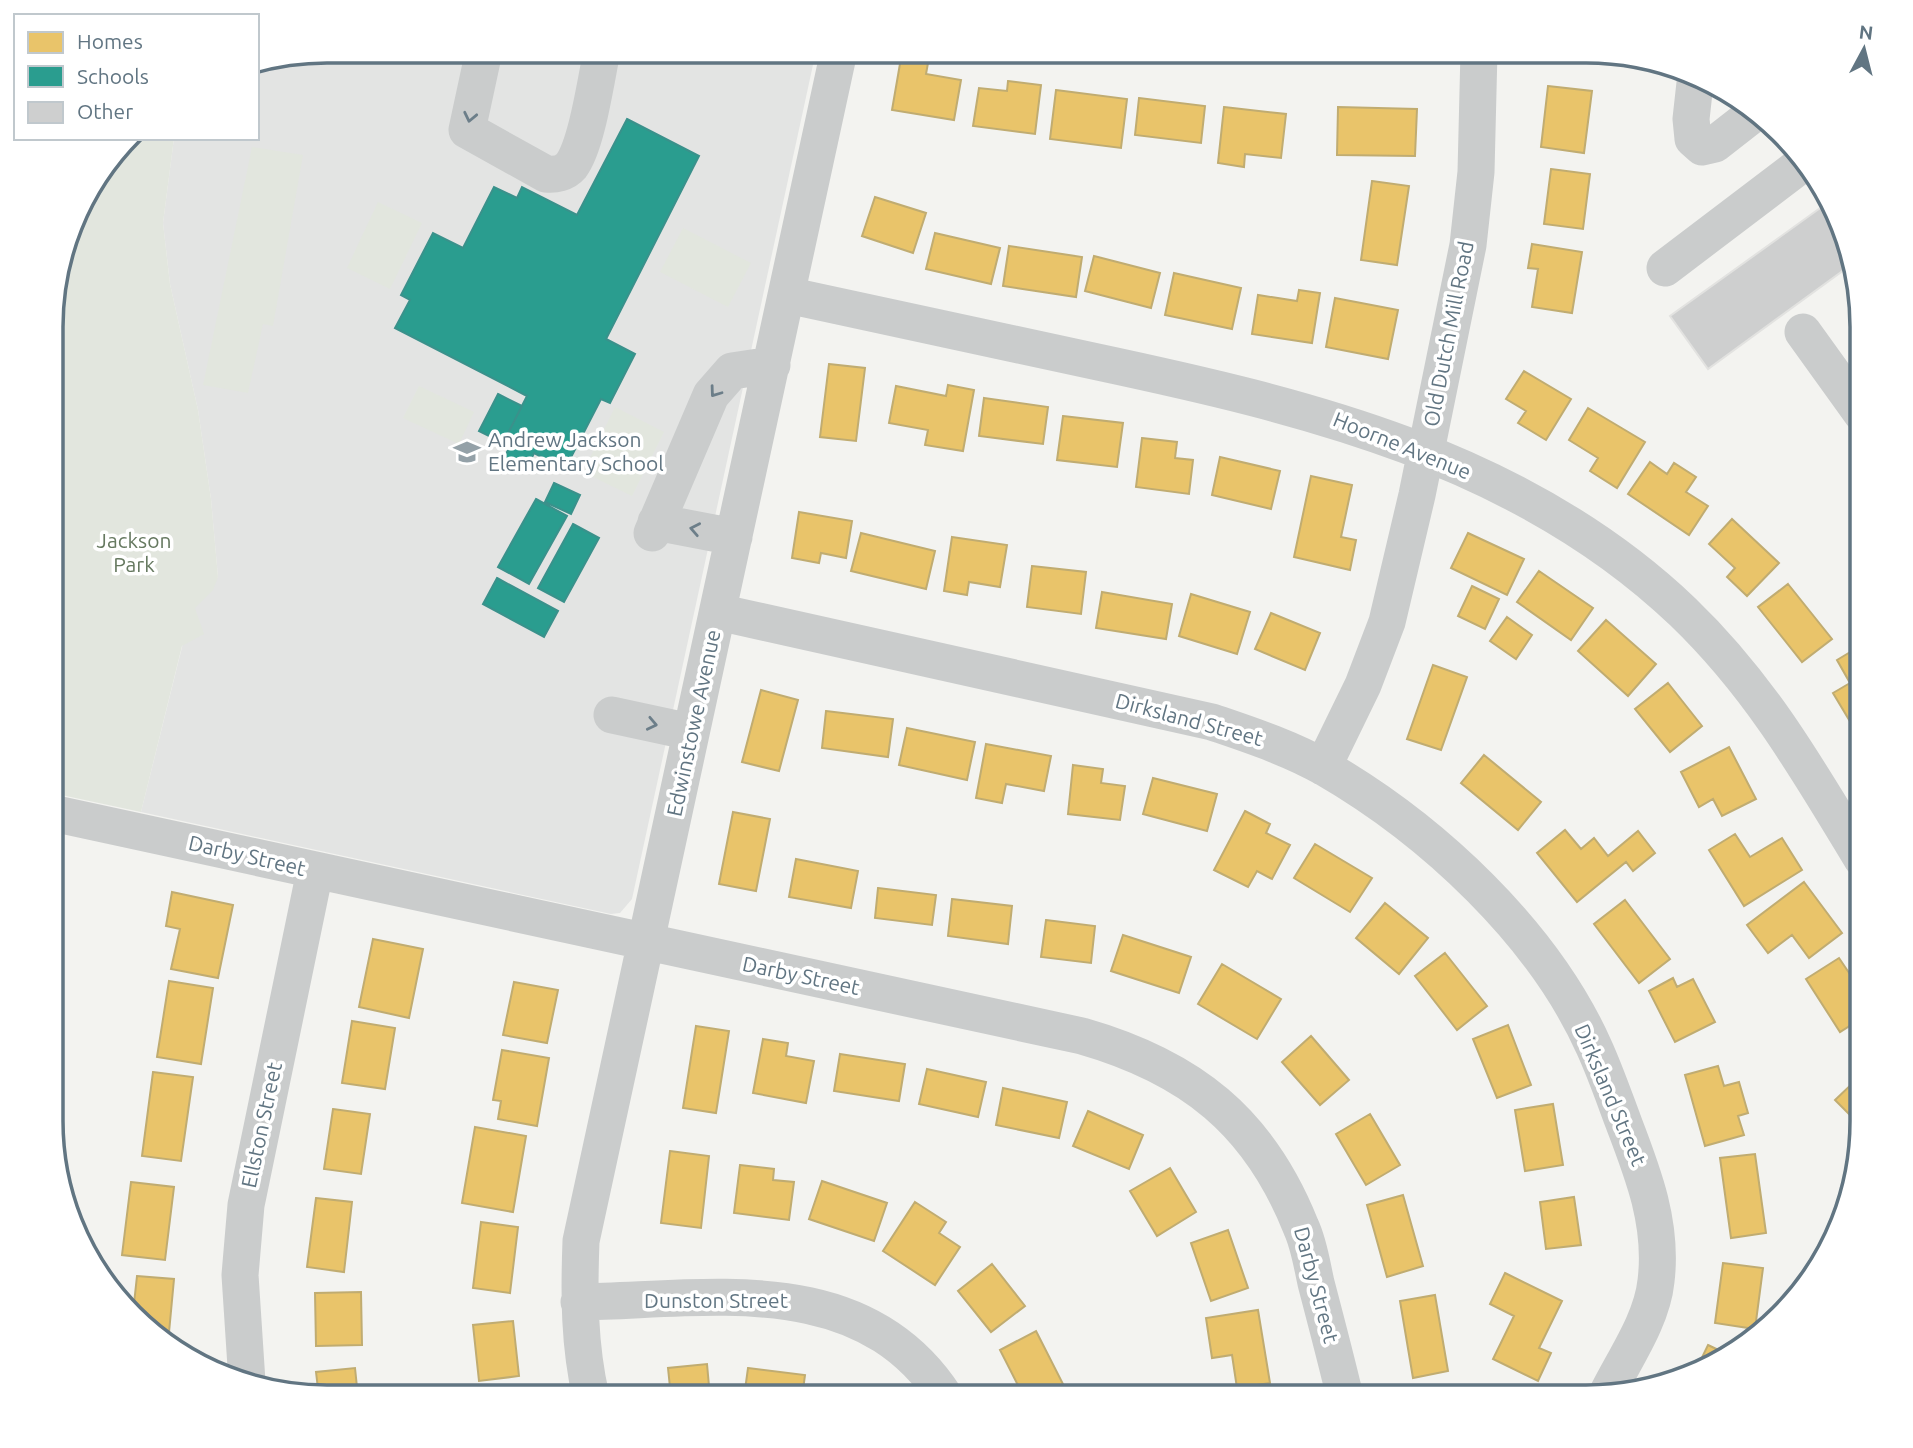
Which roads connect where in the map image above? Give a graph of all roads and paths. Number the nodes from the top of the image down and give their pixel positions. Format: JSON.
{"nodes":[{"id":1,"x":481,"y":63,"type":"edge"},
{"id":2,"x":599,"y":63,"type":"edge"},
{"id":3,"x":836,"y":63,"type":"edge"},
{"id":4,"x":1479,"y":63,"type":"edge"},
{"id":5,"x":1695,"y":86,"type":"edge"},
{"id":6,"x":1748,"y":119,"type":"edge"},
{"id":7,"x":1796,"y":168,"type":"edge"},
{"id":8,"x":1665,"y":268,"type":"dead end"},
{"id":9,"x":787,"y":295,"type":"junction"},
{"id":10,"x":1802,"y":332,"type":"dead end"},
{"id":11,"x":772,"y":365,"type":"junction"},
{"id":12,"x":1850,"y":398,"type":"edge"},
{"id":13,"x":1426,"y":452,"type":"junction"},
{"id":14,"x":734,"y":537,"type":"junction"},
{"id":15,"x":718,"y":612,"type":"junction"},
{"id":16,"x":612,"y":715,"type":"dead end"},
{"id":17,"x":691,"y":732,"type":"junction"},
{"id":18,"x":1324,"y":767,"type":"junction"},
{"id":19,"x":63,"y":815,"type":"edge"},
{"id":20,"x":1850,"y":839,"type":"edge"},
{"id":21,"x":315,"y":871,"type":"junction"},
{"id":22,"x":645,"y":943,"type":"junction"},
{"id":23,"x":579,"y":1302,"type":"junction"},
{"id":24,"x":246,"y":1372,"type":"edge"},
{"id":25,"x":1612,"y":1383,"type":"edge"},
{"id":26,"x":588,"y":1385,"type":"edge"},
{"id":27,"x":937,"y":1385,"type":"edge"},
{"id":28,"x":1342,"y":1385,"type":"edge"}],
"edges":[{"from":1,"to":2,"type":"street","one_way":true},
{"from":3,"to":9,"type":"street","name":"Edwinstowe Avenue"},
{"from":4,"to":13,"type":"street","name":"Old Dutch Mill Road"},
{"from":5,"to":6,"type":"street"},
{"from":7,"to":8,"type":"street"},
{"from":9,"to":11,"type":"street","name":"Edwinstowe Avenue"},
{"from":9,"to":13,"type":"street","name":"Hoorne Avenue"},
{"from":10,"to":12,"type":"street"},
{"from":11,"to":14,"type":"street","name":"Edwinstowe Avenue"},
{"from":11,"to":14,"type":"street"},
{"from":13,"to":18,"type":"street","name":"Old Dutch Mill Road"},
{"from":13,"to":20,"type":"street","name":"Hoorne Avenue"},
{"from":14,"to":15,"type":"street","name":"Edwinstowe Avenue"},
{"from":15,"to":17,"type":"street","name":"Edwinstowe Avenue"},
{"from":15,"to":18,"type":"street","name":"Dirksland Street"},
{"from":16,"to":17,"type":"street","one_way":true},
{"from":17,"to":22,"type":"street","name":"Edwinstowe Avenue"},
{"from":18,"to":25,"type":"street","name":"Dirksland Street"},
{"from":19,"to":21,"type":"street","name":"Darby Street"},
{"from":21,"to":22,"type":"street","name":"Darby Street"},
{"from":21,"to":24,"type":"street","name":"Ellston Street"},
{"from":22,"to":23,"type":"street","name":"Edwinstowe Avenue"},
{"from":22,"to":28,"type":"street","name":"Darby Street"},
{"from":23,"to":26,"type":"street","name":"Edwinstowe Avenue"},
{"from":23,"to":27,"type":"street","name":"Dunston Street"}]}
